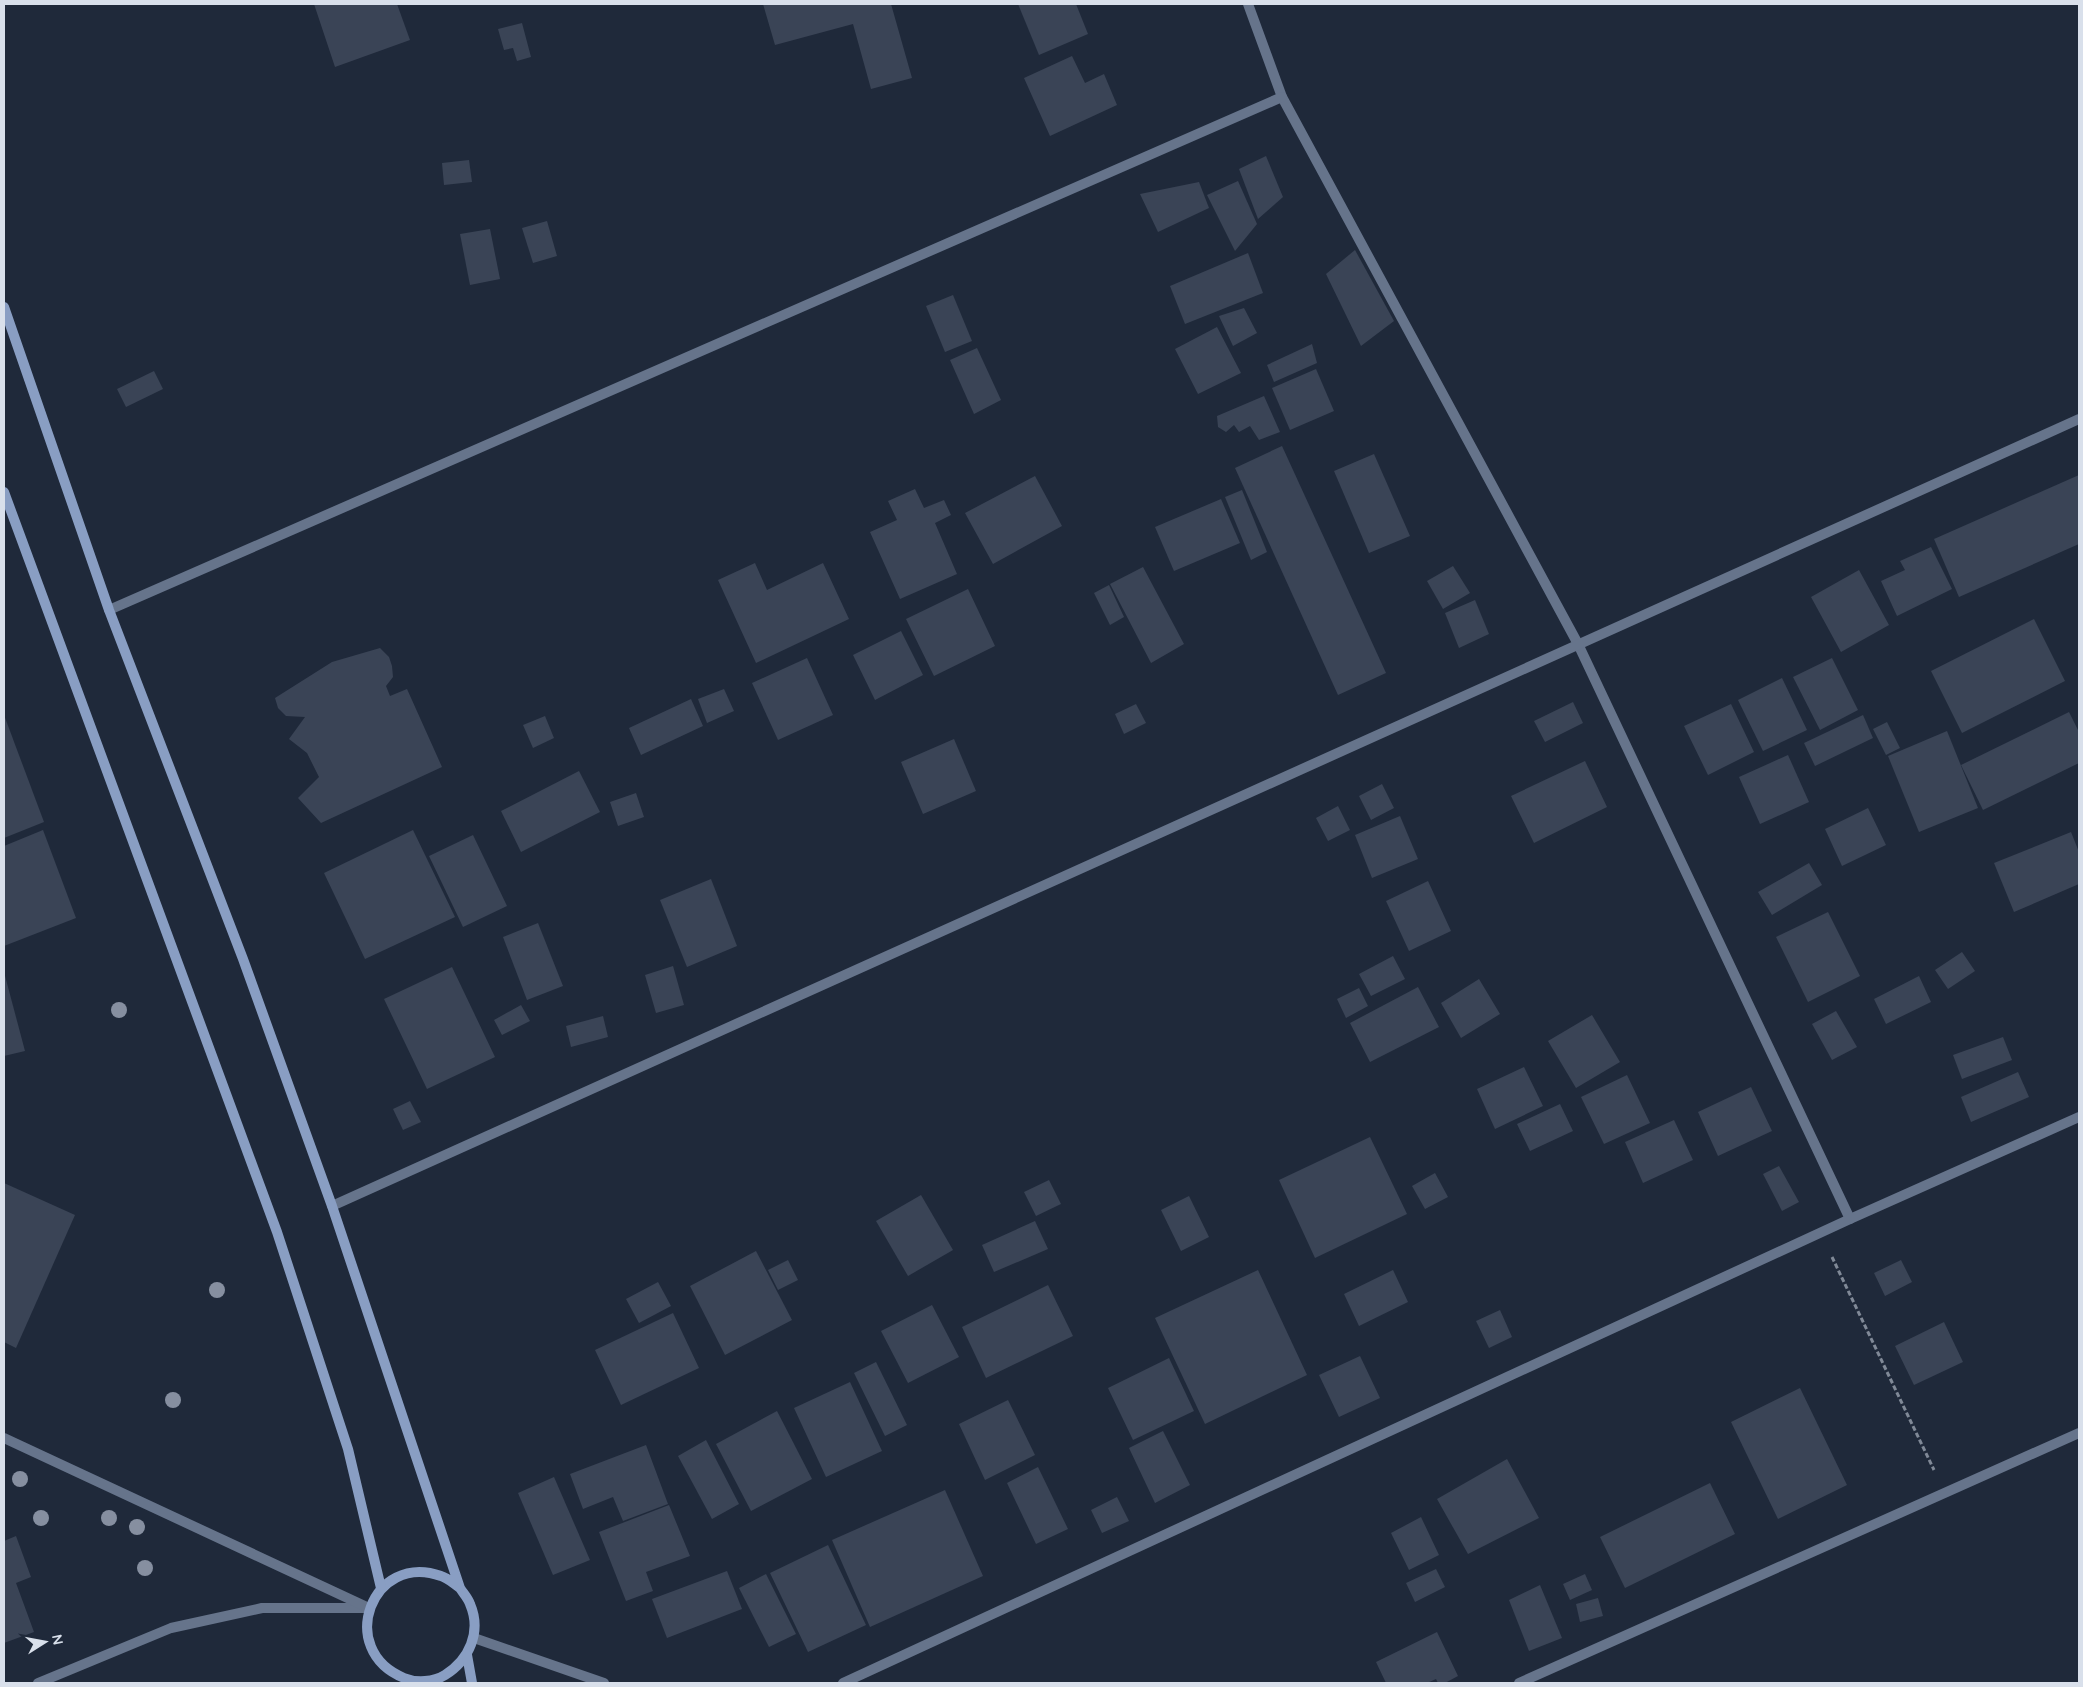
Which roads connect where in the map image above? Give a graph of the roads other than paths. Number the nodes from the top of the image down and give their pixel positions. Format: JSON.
{"nodes":[{"id":1,"x":1248,"y":4,"type":"edge"},
{"id":2,"x":1282,"y":97,"type":"junction"},
{"id":3,"x":4,"y":307,"type":"edge"},
{"id":4,"x":2079,"y":419,"type":"edge"},
{"id":5,"x":4,"y":492,"type":"edge"},
{"id":6,"x":109,"y":610,"type":"junction"},
{"id":7,"x":1578,"y":644,"type":"junction"},
{"id":8,"x":2079,"y":1117,"type":"edge"},
{"id":9,"x":332,"y":1206,"type":"junction"},
{"id":10,"x":1850,"y":1219,"type":"junction"},
{"id":11,"x":2079,"y":1433,"type":"edge"},
{"id":12,"x":4,"y":1438,"type":"edge"},
{"id":13,"x":381,"y":1588,"type":"junction"},
{"id":14,"x":460,"y":1588,"type":"junction"},
{"id":15,"x":370,"y":1608,"type":"junction"},
{"id":16,"x":474,"y":1638,"type":"junction"},
{"id":17,"x":467,"y":1656,"type":"junction"},
{"id":18,"x":395,"y":1678,"type":"edge"},
{"id":19,"x":38,"y":1683,"type":"edge"},
{"id":20,"x":472,"y":1683,"type":"edge"},
{"id":21,"x":604,"y":1683,"type":"edge"},
{"id":22,"x":843,"y":1683,"type":"edge"},
{"id":23,"x":1519,"y":1683,"type":"edge"}],
"edges":[{"from":1,"to":2,"type":"street"},
{"from":2,"to":6,"type":"street"},
{"from":2,"to":7,"type":"street"},
{"from":3,"to":6,"type":"main road"},
{"from":4,"to":7,"type":"street"},
{"from":5,"to":13,"type":"main road"},
{"from":6,"to":9,"type":"main road"},
{"from":7,"to":9,"type":"street"},
{"from":7,"to":10,"type":"street"},
{"from":8,"to":10,"type":"street"},
{"from":9,"to":14,"type":"main road"},
{"from":10,"to":22,"type":"street"},
{"from":11,"to":23,"type":"street"},
{"from":12,"to":15,"type":"street"},
{"from":13,"to":14,"type":"main road"},
{"from":13,"to":15,"type":"main road"},
{"from":14,"to":16,"type":"main road"},
{"from":15,"to":18,"type":"main road"},
{"from":15,"to":19,"type":"street"},
{"from":16,"to":17,"type":"main road"},
{"from":16,"to":21,"type":"street"},
{"from":17,"to":18,"type":"main road"},
{"from":17,"to":20,"type":"main road"}]}
